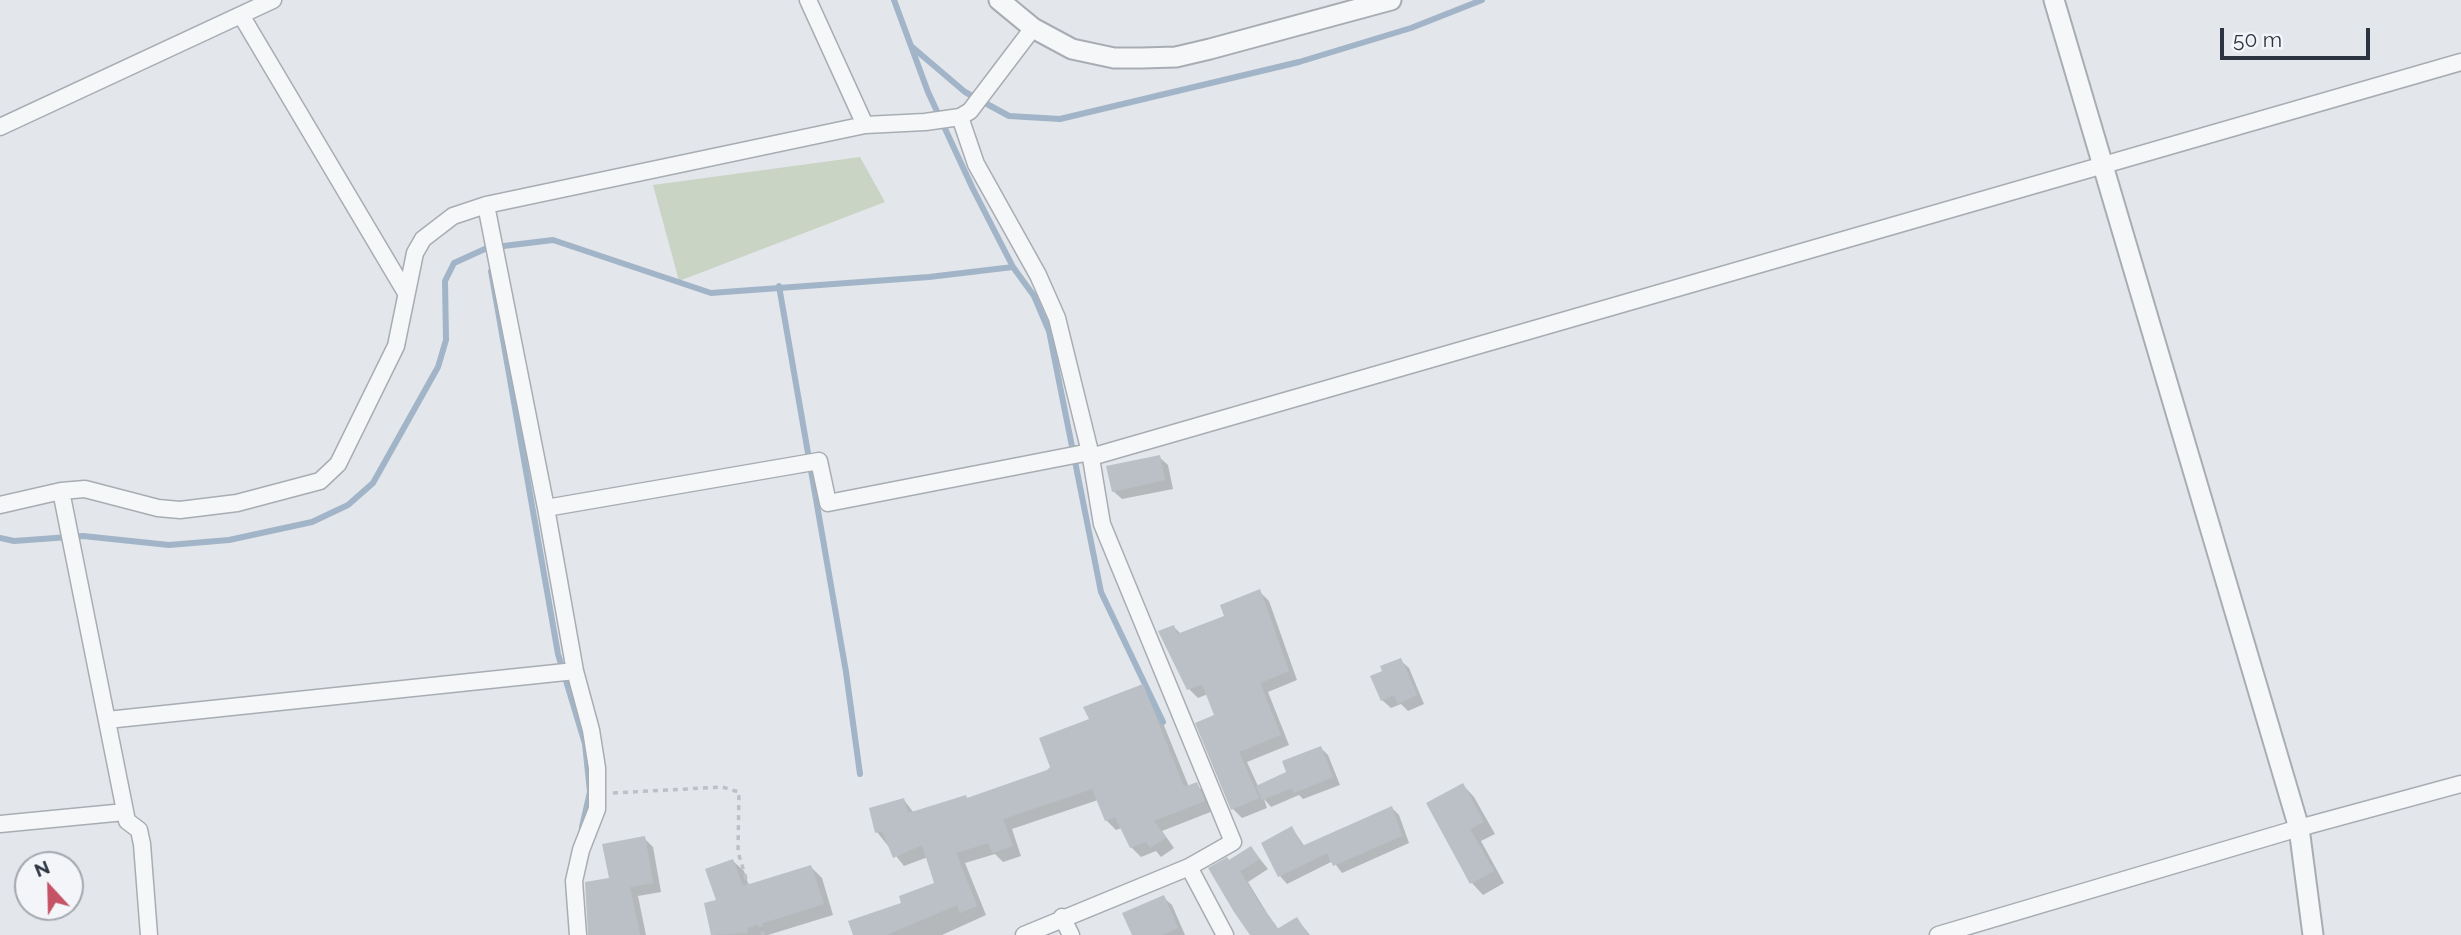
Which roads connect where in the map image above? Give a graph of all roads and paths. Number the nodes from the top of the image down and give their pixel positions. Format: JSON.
{"nodes":[{"id":1,"x":273,"y":0,"type":"edge"},
{"id":2,"x":808,"y":0,"type":"edge"},
{"id":3,"x":999,"y":0,"type":"edge"},
{"id":4,"x":1391,"y":0,"type":"edge"},
{"id":5,"x":2054,"y":0,"type":"edge"},
{"id":6,"x":241,"y":15,"type":"junction"},
{"id":7,"x":1033,"y":28,"type":"junction"},
{"id":8,"x":2461,"y":62,"type":"edge"},
{"id":9,"x":960,"y":117,"type":"junction"},
{"id":10,"x":865,"y":125,"type":"junction"},
{"id":11,"x":0,"y":127,"type":"edge"},
{"id":12,"x":2100,"y":164,"type":"junction"},
{"id":13,"x":486,"y":205,"type":"junction"},
{"id":14,"x":405,"y":293,"type":"junction"},
{"id":15,"x":1091,"y":454,"type":"junction"},
{"id":16,"x":61,"y":491,"type":"junction"},
{"id":17,"x":0,"y":505,"type":"edge"},
{"id":18,"x":547,"y":508,"type":"junction"},
{"id":19,"x":575,"y":671,"type":"junction"},
{"id":20,"x":107,"y":720,"type":"junction"},
{"id":21,"x":2461,"y":784,"type":"edge"},
{"id":22,"x":597,"y":794,"type":"junction"},
{"id":23,"x":125,"y":812,"type":"junction"},
{"id":24,"x":0,"y":824,"type":"edge"},
{"id":25,"x":2299,"y":828,"type":"junction"},
{"id":26,"x":1189,"y":867,"type":"junction"},
{"id":27,"x":1062,"y":917,"type":"junction"},
{"id":28,"x":149,"y":935,"type":"edge"},
{"id":29,"x":578,"y":935,"type":"edge"},
{"id":30,"x":763,"y":935,"type":"edge"},
{"id":31,"x":1024,"y":935,"type":"edge"},
{"id":32,"x":1071,"y":935,"type":"edge"},
{"id":33,"x":1225,"y":935,"type":"edge"},
{"id":34,"x":1938,"y":935,"type":"edge"},
{"id":35,"x":2313,"y":935,"type":"edge"}],
"edges":[{"from":1,"to":6,"type":"street"},
{"from":2,"to":10,"type":"street"},
{"from":3,"to":7,"type":"street"},
{"from":4,"to":7,"type":"street"},
{"from":5,"to":12,"type":"street"},
{"from":6,"to":11,"type":"street"},
{"from":6,"to":14,"type":"street"},
{"from":7,"to":9,"type":"street"},
{"from":8,"to":12,"type":"street"},
{"from":9,"to":10,"type":"street"},
{"from":9,"to":15,"type":"street"},
{"from":10,"to":13,"type":"street"},
{"from":12,"to":15,"type":"street"},
{"from":12,"to":25,"type":"street"},
{"from":13,"to":14,"type":"street"},
{"from":13,"to":18,"type":"street"},
{"from":14,"to":16,"type":"street"},
{"from":15,"to":18,"type":"street"},
{"from":15,"to":26,"type":"street"},
{"from":16,"to":17,"type":"street"},
{"from":16,"to":20,"type":"street"},
{"from":18,"to":19,"type":"street"},
{"from":19,"to":20,"type":"street"},
{"from":19,"to":22,"type":"street"},
{"from":20,"to":23,"type":"street"},
{"from":21,"to":25,"type":"street"},
{"from":22,"to":29,"type":"street"},
{"from":22,"to":30,"type":"path"},
{"from":23,"to":24,"type":"street"},
{"from":23,"to":28,"type":"street"},
{"from":25,"to":34,"type":"street"},
{"from":25,"to":35,"type":"street"},
{"from":26,"to":27,"type":"street"},
{"from":26,"to":33,"type":"street"},
{"from":27,"to":31,"type":"street"},
{"from":27,"to":32,"type":"street"}]}
